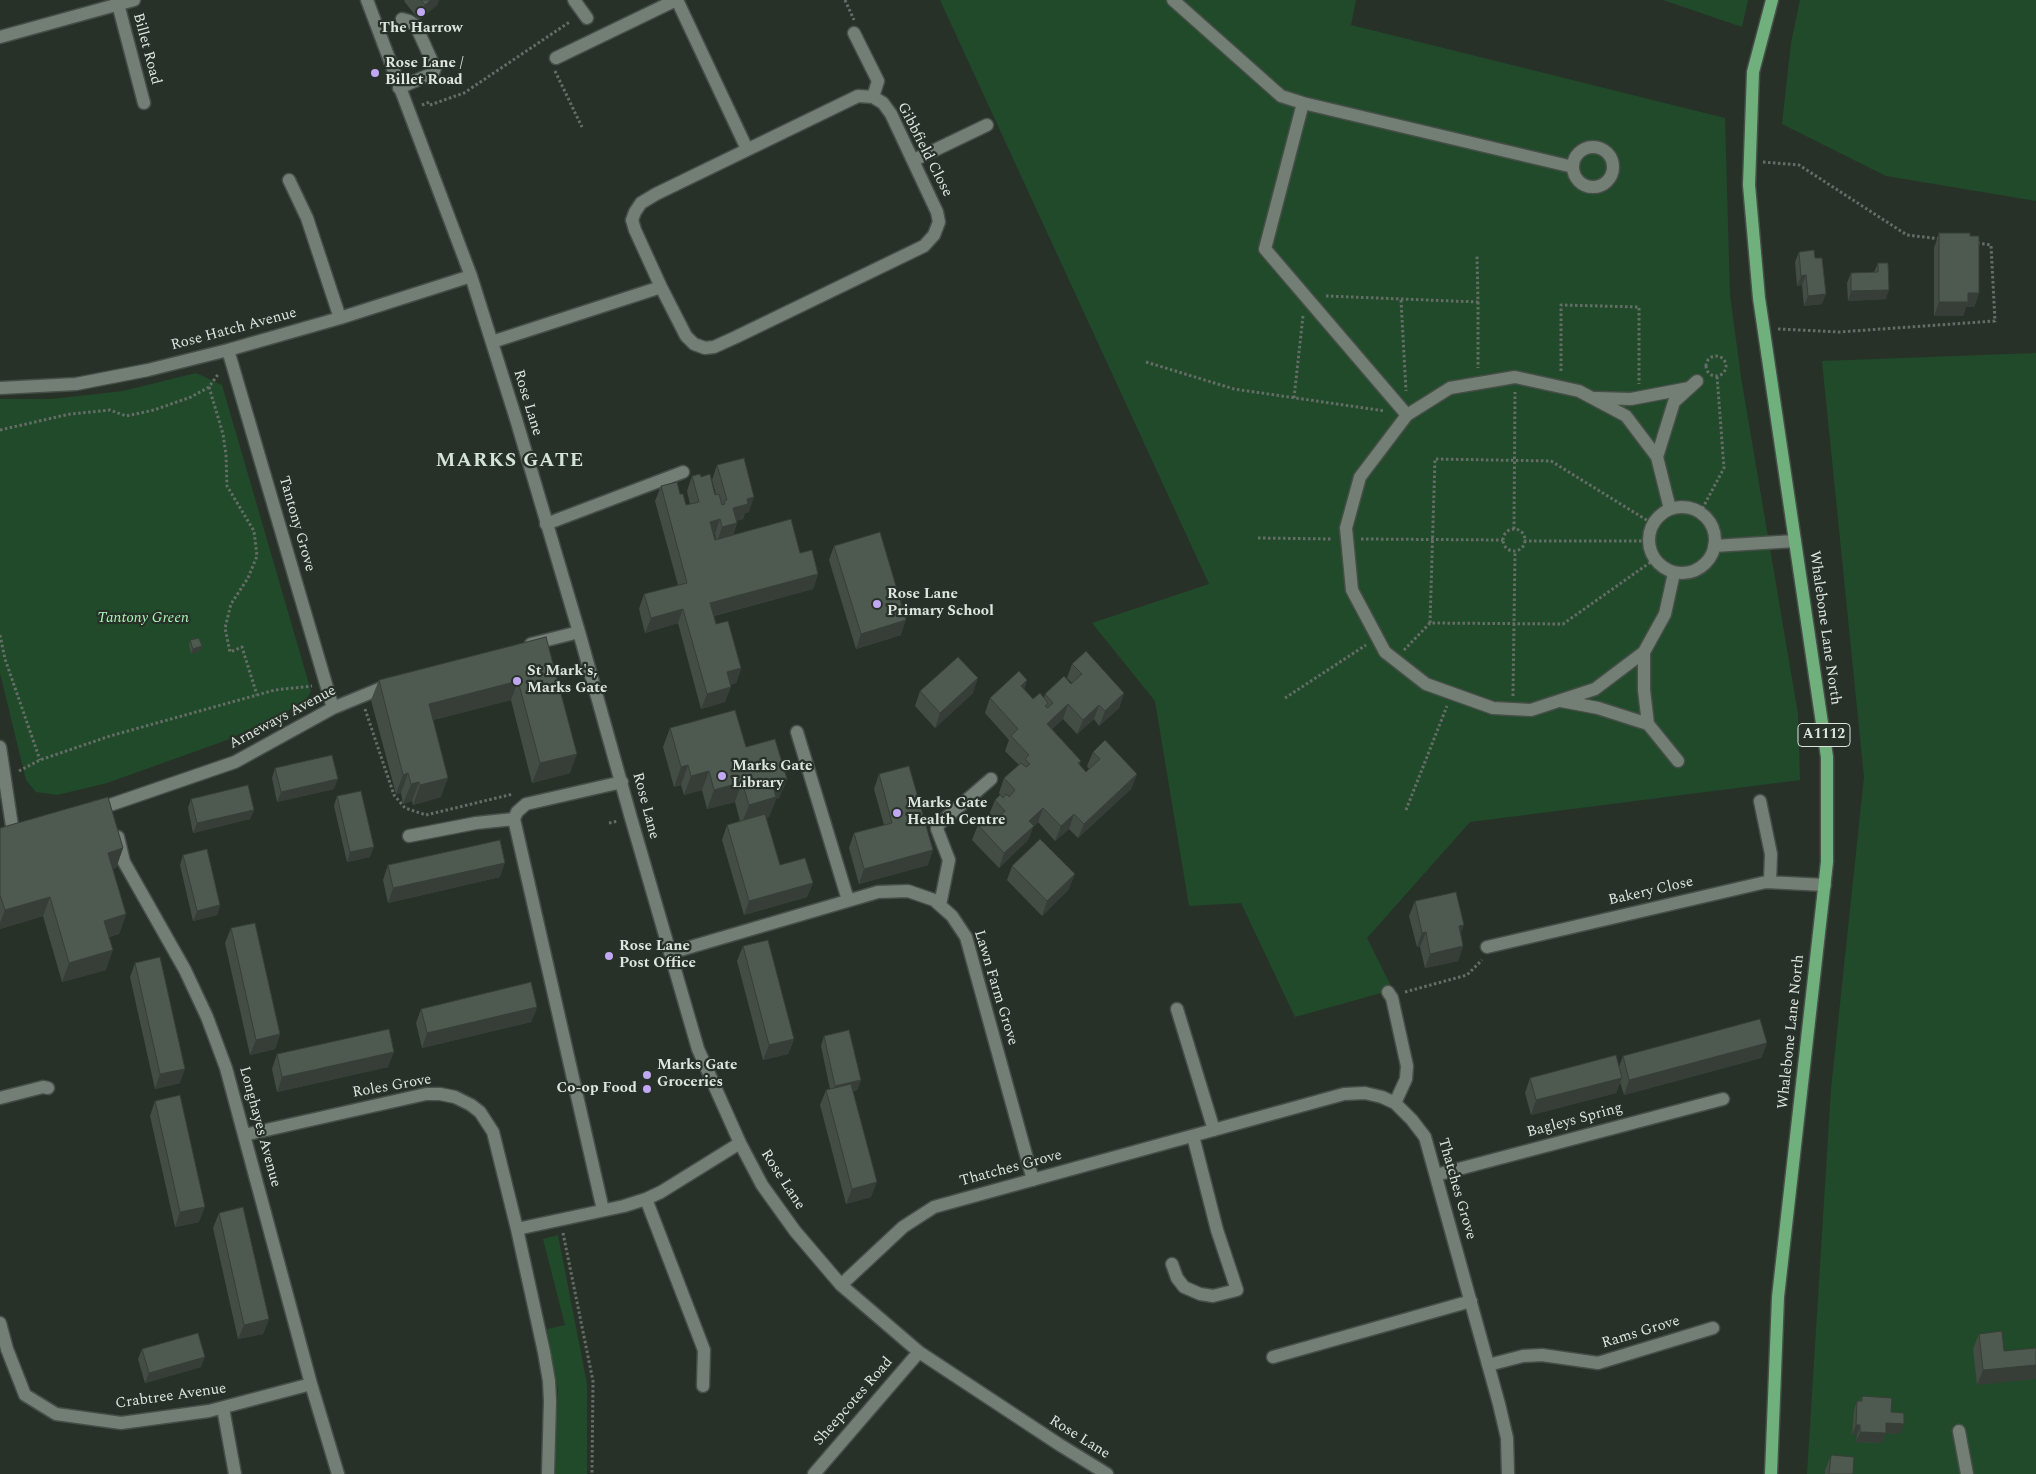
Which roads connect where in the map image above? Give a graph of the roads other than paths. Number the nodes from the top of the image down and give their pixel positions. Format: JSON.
{"nodes":[{"id":1,"x":134,"y":0,"type":"edge"},
{"id":2,"x":366,"y":0,"type":"edge"},
{"id":3,"x":574,"y":0,"type":"edge"},
{"id":4,"x":676,"y":0,"type":"edge"},
{"id":5,"x":1173,"y":0,"type":"edge"},
{"id":6,"x":1772,"y":0,"type":"edge"},
{"id":7,"x":118,"y":4,"type":"junction"},
{"id":8,"x":585,"y":16,"type":"road end"},
{"id":9,"x":402,"y":19,"type":"dead end"},
{"id":10,"x":854,"y":33,"type":"dead end"},
{"id":11,"x":0,"y":37,"type":"edge"},
{"id":12,"x":555,"y":64,"type":"road end"},
{"id":13,"x":399,"y":88,"type":"junction"},
{"id":14,"x":873,"y":97,"type":"junction"},
{"id":15,"x":144,"y":102,"type":"dead end"},
{"id":16,"x":1303,"y":103,"type":"junction"},
{"id":17,"x":987,"y":125,"type":"dead end"},
{"id":18,"x":747,"y":149,"type":"junction"},
{"id":19,"x":914,"y":160,"type":"junction"},
{"id":20,"x":1573,"y":168,"type":"dead end"},
{"id":21,"x":289,"y":180,"type":"dead end"},
{"id":22,"x":470,"y":276,"type":"junction"},
{"id":23,"x":661,"y":287,"type":"junction"},
{"id":24,"x":340,"y":318,"type":"junction"},
{"id":25,"x":492,"y":342,"type":"junction"},
{"id":26,"x":229,"y":355,"type":"junction"},
{"id":27,"x":0,"y":388,"type":"edge"},
{"id":28,"x":1592,"y":398,"type":"junction"},
{"id":29,"x":1407,"y":415,"type":"junction"},
{"id":30,"x":1657,"y":457,"type":"junction"},
{"id":31,"x":683,"y":472,"type":"dead end"},
{"id":32,"x":1670,"y":509,"type":"junction"},
{"id":33,"x":546,"y":524,"type":"junction"},
{"id":34,"x":1795,"y":540,"type":"junction"},
{"id":35,"x":1714,"y":546,"type":"junction"},
{"id":36,"x":1674,"y":572,"type":"junction"},
{"id":37,"x":579,"y":632,"type":"junction"},
{"id":38,"x":521,"y":647,"type":"edge"},
{"id":39,"x":1644,"y":652,"type":"junction"},
{"id":40,"x":401,"y":680,"type":"edge"},
{"id":41,"x":1560,"y":700,"type":"junction"},
{"id":42,"x":333,"y":708,"type":"junction"},
{"id":43,"x":1648,"y":724,"type":"junction"},
{"id":44,"x":797,"y":732,"type":"dead end"},
{"id":45,"x":0,"y":747,"type":"edge"},
{"id":46,"x":1678,"y":761,"type":"dead end"},
{"id":47,"x":991,"y":779,"type":"dead end"},
{"id":48,"x":622,"y":782,"type":"junction"},
{"id":49,"x":1760,"y":801,"type":"dead end"},
{"id":50,"x":83,"y":810,"type":"edge"},
{"id":51,"x":112,"y":814,"type":"junction"},
{"id":52,"x":514,"y":819,"type":"junction"},
{"id":53,"x":11,"y":826,"type":"edge"},
{"id":54,"x":409,"y":836,"type":"dead end"},
{"id":55,"x":1770,"y":882,"type":"junction"},
{"id":56,"x":1825,"y":885,"type":"junction"},
{"id":57,"x":848,"y":900,"type":"junction"},
{"id":58,"x":940,"y":905,"type":"junction"},
{"id":59,"x":1485,"y":950,"type":"road end"},
{"id":60,"x":670,"y":953,"type":"junction"},
{"id":61,"x":1390,"y":995,"type":"road end"},
{"id":62,"x":1177,"y":1009,"type":"dead end"},
{"id":63,"x":48,"y":1088,"type":"dead end"},
{"id":64,"x":0,"y":1098,"type":"edge"},
{"id":65,"x":1723,"y":1099,"type":"dead end"},
{"id":66,"x":1395,"y":1103,"type":"junction"},
{"id":67,"x":1214,"y":1130,"type":"junction"},
{"id":68,"x":244,"y":1135,"type":"junction"},
{"id":69,"x":1193,"y":1136,"type":"junction"},
{"id":70,"x":740,"y":1143,"type":"junction"},
{"id":71,"x":1436,"y":1175,"type":"junction"},
{"id":72,"x":1033,"y":1180,"type":"junction"},
{"id":73,"x":646,"y":1199,"type":"junction"},
{"id":74,"x":603,"y":1210,"type":"junction"},
{"id":75,"x":517,"y":1229,"type":"junction"},
{"id":76,"x":1172,"y":1264,"type":"dead end"},
{"id":77,"x":841,"y":1285,"type":"junction"},
{"id":78,"x":1471,"y":1301,"type":"junction"},
{"id":79,"x":0,"y":1323,"type":"edge"},
{"id":80,"x":1713,"y":1328,"type":"dead end"},
{"id":81,"x":919,"y":1352,"type":"junction"},
{"id":82,"x":1273,"y":1357,"type":"dead end"},
{"id":83,"x":1488,"y":1365,"type":"junction"},
{"id":84,"x":311,"y":1384,"type":"junction"},
{"id":85,"x":702,"y":1386,"type":"dead end"},
{"id":86,"x":224,"y":1408,"type":"junction"},
{"id":87,"x":1959,"y":1431,"type":"dead end"},
{"id":88,"x":235,"y":1474,"type":"edge"},
{"id":89,"x":338,"y":1474,"type":"edge"},
{"id":90,"x":548,"y":1474,"type":"edge"},
{"id":91,"x":814,"y":1474,"type":"edge"},
{"id":92,"x":1107,"y":1474,"type":"edge"},
{"id":93,"x":1508,"y":1474,"type":"edge"},
{"id":94,"x":1771,"y":1474,"type":"edge"},
{"id":95,"x":1967,"y":1474,"type":"edge"}],
"edges":[{"from":1,"to":7,"type":"street","name":"Billet Road"},
{"from":2,"to":13,"type":"street","name":"Rose Lane"},
{"from":3,"to":8,"type":"street"},
{"from":4,"to":12,"type":"street"},
{"from":4,"to":18,"type":"street"},
{"from":5,"to":16,"type":"street"},
{"from":6,"to":34,"type":"main road","name":"Whalebone Lane North","number":"A1112"},
{"from":7,"to":11,"type":"street","name":"Billet Road"},
{"from":7,"to":15,"type":"street","name":"Billet Road"},
{"from":9,"to":13,"type":"street"},
{"from":10,"to":14,"type":"street"},
{"from":13,"to":22,"type":"street","name":"Rose Lane"},
{"from":14,"to":18,"type":"street","name":"Gibbfield Close"},
{"from":14,"to":19,"type":"street","name":"Gibbfield Close"},
{"from":16,"to":20,"type":"street"},
{"from":16,"to":29,"type":"street"},
{"from":17,"to":19,"type":"street"},
{"from":18,"to":23,"type":"street","name":"Gibbfield Close"},
{"from":19,"to":23,"type":"street","name":"Gibbfield Close"},
{"from":21,"to":24,"type":"street"},
{"from":22,"to":24,"type":"street","name":"Rose Hatch Avenue"},
{"from":22,"to":25,"type":"street","name":"Rose Lane"},
{"from":23,"to":25,"type":"street"},
{"from":24,"to":26,"type":"street","name":"Rose Hatch Avenue"},
{"from":25,"to":33,"type":"street","name":"Rose Lane"},
{"from":26,"to":27,"type":"street","name":"Rose Hatch Avenue"},
{"from":26,"to":42,"type":"street","name":"Tantony Grove"},
{"from":28,"to":29,"type":"street"},
{"from":28,"to":30,"type":"street"},
{"from":28,"to":30,"type":"street"},
{"from":29,"to":41,"type":"street"},
{"from":30,"to":32,"type":"street"},
{"from":31,"to":33,"type":"street"},
{"from":32,"to":35,"type":"street"},
{"from":32,"to":36,"type":"street"},
{"from":33,"to":37,"type":"street","name":"Rose Lane"},
{"from":34,"to":35,"type":"street"},
{"from":34,"to":56,"type":"main road","name":"Whalebone Lane North","number":"A1112"},
{"from":35,"to":36,"type":"street"},
{"from":36,"to":39,"type":"street"},
{"from":37,"to":38,"type":"street"},
{"from":37,"to":48,"type":"street","name":"Rose Lane"},
{"from":39,"to":41,"type":"street"},
{"from":39,"to":43,"type":"street"},
{"from":40,"to":42,"type":"street","name":"Arneways Avenue"},
{"from":41,"to":43,"type":"street"},
{"from":42,"to":51,"type":"street","name":"Arneways Avenue"},
{"from":43,"to":46,"type":"street"},
{"from":44,"to":57,"type":"street"},
{"from":45,"to":53,"type":"street"},
{"from":47,"to":58,"type":"street"},
{"from":48,"to":52,"type":"street"},
{"from":48,"to":60,"type":"street","name":"Rose Lane"},
{"from":49,"to":55,"type":"street"},
{"from":50,"to":51,"type":"street","name":"Arneways Avenue"},
{"from":51,"to":68,"type":"street","name":"Longhayes Avenue"},
{"from":52,"to":54,"type":"street"},
{"from":52,"to":74,"type":"street"},
{"from":55,"to":56,"type":"street","name":"Bakery Close"},
{"from":55,"to":59,"type":"street","name":"Bakery Close"},
{"from":56,"to":94,"type":"main road","name":"Whalebone Lane North","number":"A1112"},
{"from":57,"to":58,"type":"street","name":"Lawn Farm Grove"},
{"from":57,"to":60,"type":"street","name":"Lawn Farm Grove"},
{"from":58,"to":72,"type":"street","name":"Lawn Farm Grove"},
{"from":60,"to":70,"type":"street","name":"Rose Lane"},
{"from":61,"to":66,"type":"street"},
{"from":62,"to":67,"type":"street"},
{"from":63,"to":64,"type":"street"},
{"from":65,"to":71,"type":"street","name":"Bagleys Spring"},
{"from":66,"to":67,"type":"street","name":"Thatches Grove"},
{"from":66,"to":71,"type":"street","name":"Thatches Grove"},
{"from":67,"to":69,"type":"street","name":"Thatches Grove"},
{"from":68,"to":75,"type":"street","name":"Roles Grove"},
{"from":68,"to":84,"type":"street","name":"Longhayes Avenue"},
{"from":69,"to":72,"type":"street","name":"Thatches Grove"},
{"from":69,"to":76,"type":"street"},
{"from":70,"to":73,"type":"street"},
{"from":70,"to":77,"type":"street","name":"Rose Lane"},
{"from":71,"to":78,"type":"street","name":"Thatches Grove"},
{"from":72,"to":77,"type":"street","name":"Thatches Grove"},
{"from":73,"to":74,"type":"street"},
{"from":73,"to":85,"type":"street"},
{"from":74,"to":75,"type":"street"},
{"from":75,"to":90,"type":"street","name":"Roles Grove"},
{"from":77,"to":81,"type":"street","name":"Rose Lane"},
{"from":78,"to":82,"type":"street"},
{"from":78,"to":83,"type":"street","name":"Thatches Grove"},
{"from":79,"to":86,"type":"street","name":"Crabtree Avenue"},
{"from":80,"to":83,"type":"street","name":"Rams Grove"},
{"from":81,"to":91,"type":"street","name":"Sheepcotes Road"},
{"from":81,"to":92,"type":"street","name":"Rose Lane"},
{"from":83,"to":93,"type":"street","name":"Thatches Grove"},
{"from":84,"to":86,"type":"street","name":"Crabtree Avenue"},
{"from":84,"to":89,"type":"street","name":"Longhayes Avenue"},
{"from":86,"to":88,"type":"street"},
{"from":87,"to":95,"type":"street"}]}
